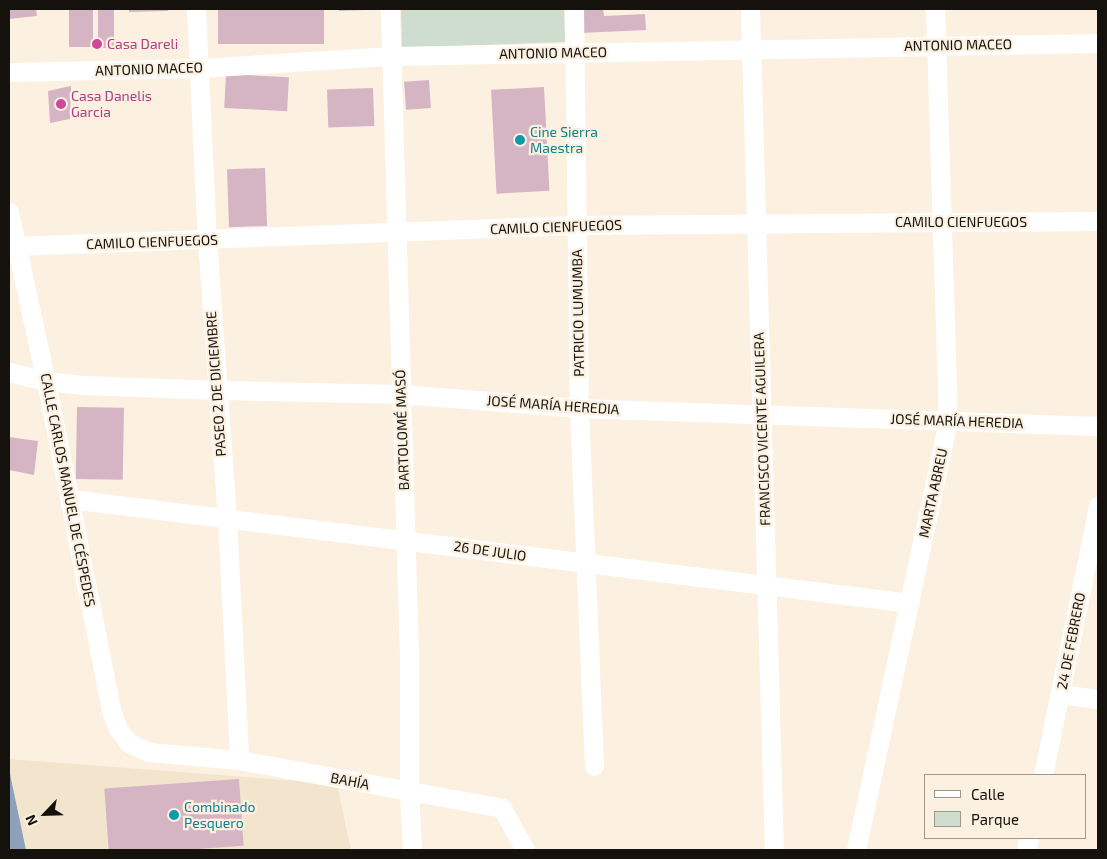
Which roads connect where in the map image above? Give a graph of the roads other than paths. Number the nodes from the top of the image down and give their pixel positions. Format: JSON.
{"nodes":[{"id":1,"x":196,"y":9,"type":"edge"},
{"id":2,"x":390,"y":9,"type":"edge"},
{"id":3,"x":574,"y":9,"type":"edge"},
{"id":4,"x":750,"y":9,"type":"edge"},
{"id":5,"x":935,"y":9,"type":"edge"},
{"id":6,"x":1098,"y":43,"type":"edge"},
{"id":7,"x":936,"y":45,"type":"junction"},
{"id":8,"x":752,"y":50,"type":"junction"},
{"id":9,"x":574,"y":52,"type":"junction"},
{"id":10,"x":392,"y":56,"type":"junction"},
{"id":11,"x":199,"y":68,"type":"junction"},
{"id":12,"x":9,"y":72,"type":"edge"},
{"id":13,"x":9,"y":212,"type":"edge"},
{"id":14,"x":1098,"y":221,"type":"edge"},
{"id":15,"x":942,"y":222,"type":"junction"},
{"id":16,"x":757,"y":223,"type":"junction"},
{"id":17,"x":577,"y":225,"type":"junction"},
{"id":18,"x":396,"y":233,"type":"junction"},
{"id":19,"x":206,"y":240,"type":"junction"},
{"id":20,"x":15,"y":246,"type":"junction"},
{"id":21,"x":9,"y":372,"type":"edge"},
{"id":22,"x":46,"y":381,"type":"junction"},
{"id":23,"x":216,"y":390,"type":"junction"},
{"id":24,"x":400,"y":394,"type":"junction"},
{"id":25,"x":579,"y":408,"type":"junction"},
{"id":26,"x":762,"y":414,"type":"junction"},
{"id":27,"x":948,"y":421,"type":"junction"},
{"id":28,"x":1098,"y":426,"type":"edge"},
{"id":29,"x":70,"y":499,"type":"junction"},
{"id":30,"x":1098,"y":506,"type":"edge"},
{"id":31,"x":227,"y":519,"type":"junction"},
{"id":32,"x":405,"y":540,"type":"junction"},
{"id":33,"x":585,"y":564,"type":"junction"},
{"id":34,"x":767,"y":585,"type":"junction"},
{"id":35,"x":910,"y":602,"type":"junction"},
{"id":36,"x":1061,"y":694,"type":"junction"},
{"id":37,"x":1098,"y":700,"type":"edge"},
{"id":38,"x":150,"y":752,"type":"joint"},
{"id":39,"x":239,"y":760,"type":"junction"},
{"id":40,"x":594,"y":766,"type":"dead end"},
{"id":41,"x":1043,"y":774,"type":"edge"},
{"id":42,"x":409,"y":792,"type":"junction"},
{"id":43,"x":412,"y":850,"type":"edge"},
{"id":44,"x":525,"y":850,"type":"edge"},
{"id":45,"x":774,"y":850,"type":"edge"},
{"id":46,"x":856,"y":850,"type":"edge"}],
"edges":[{"from":1,"to":11,"type":"street","name":"PASEO 2 DE DICIEMBRE"},
{"from":2,"to":10,"type":"street","name":"BARTOLOMÉ MASÓ"},
{"from":3,"to":9,"type":"street","name":"PATRICIO LUMUMBA"},
{"from":4,"to":8,"type":"street","name":"FRANCISCO VICENTE AGUILERA"},
{"from":5,"to":7,"type":"street","name":"MARTA ABREU"},
{"from":6,"to":7,"type":"street","name":"ANTONIO MACEO"},
{"from":7,"to":8,"type":"street","name":"ANTONIO MACEO"},
{"from":7,"to":15,"type":"street","name":"MARTA ABREU"},
{"from":8,"to":9,"type":"street","name":"ANTONIO MACEO"},
{"from":8,"to":16,"type":"street","name":"FRANCISCO VICENTE AGUILERA"},
{"from":9,"to":10,"type":"street","name":"ANTONIO MACEO"},
{"from":9,"to":17,"type":"street","name":"PATRICIO LUMUMBA"},
{"from":10,"to":11,"type":"street","name":"ANTONIO MACEO"},
{"from":10,"to":18,"type":"street","name":"BARTOLOMÉ MASÓ"},
{"from":11,"to":12,"type":"street","name":"ANTONIO MACEO"},
{"from":11,"to":19,"type":"street","name":"PASEO 2 DE DICIEMBRE"},
{"from":13,"to":20,"type":"street","name":"CALLE CARLOS MANUEL DE CÉSPEDES"},
{"from":14,"to":15,"type":"street","name":"CAMILO CIENFUEGOS"},
{"from":15,"to":16,"type":"street","name":"CAMILO CIENFUEGOS"},
{"from":15,"to":27,"type":"street","name":"MARTA ABREU"},
{"from":16,"to":17,"type":"street","name":"CAMILO CIENFUEGOS"},
{"from":16,"to":26,"type":"street","name":"FRANCISCO VICENTE AGUILERA"},
{"from":17,"to":18,"type":"street","name":"CAMILO CIENFUEGOS"},
{"from":17,"to":25,"type":"street","name":"PATRICIO LUMUMBA"},
{"from":18,"to":19,"type":"street","name":"CAMILO CIENFUEGOS"},
{"from":18,"to":24,"type":"street","name":"BARTOLOMÉ MASÓ"},
{"from":19,"to":20,"type":"street","name":"CAMILO CIENFUEGOS"},
{"from":19,"to":23,"type":"street","name":"PASEO 2 DE DICIEMBRE"},
{"from":20,"to":22,"type":"street","name":"CALLE CARLOS MANUEL DE CÉSPEDES"},
{"from":21,"to":22,"type":"street","name":"JOSÉ MARÍA HEREDIA"},
{"from":22,"to":23,"type":"street","name":"JOSÉ MARÍA HEREDIA"},
{"from":22,"to":29,"type":"street","name":"CALLE CARLOS MANUEL DE CÉSPEDES"},
{"from":23,"to":24,"type":"street","name":"JOSÉ MARÍA HEREDIA"},
{"from":23,"to":31,"type":"street","name":"PASEO 2 DE DICIEMBRE"},
{"from":24,"to":25,"type":"street","name":"JOSÉ MARÍA HEREDIA"},
{"from":24,"to":32,"type":"street","name":"BARTOLOMÉ MASÓ"},
{"from":25,"to":26,"type":"street","name":"JOSÉ MARÍA HEREDIA"},
{"from":25,"to":33,"type":"street","name":"PATRICIO LUMUMBA"},
{"from":26,"to":27,"type":"street","name":"JOSÉ MARÍA HEREDIA"},
{"from":26,"to":34,"type":"street","name":"FRANCISCO VICENTE AGUILERA"},
{"from":27,"to":28,"type":"street","name":"JOSÉ MARÍA HEREDIA"},
{"from":27,"to":35,"type":"street","name":"MARTA ABREU"},
{"from":29,"to":31,"type":"street","name":"26 DE JULIO"},
{"from":29,"to":38,"type":"street","name":"CALLE CARLOS MANUEL DE CÉSPEDES"},
{"from":30,"to":36,"type":"street","name":"24 DE FEBRERO"},
{"from":31,"to":32,"type":"street","name":"26 DE JULIO"},
{"from":31,"to":39,"type":"street","name":"PASEO 2 DE DICIEMBRE"},
{"from":32,"to":33,"type":"street","name":"26 DE JULIO"},
{"from":32,"to":42,"type":"street","name":"BARTOLOMÉ MASÓ"},
{"from":33,"to":34,"type":"street","name":"26 DE JULIO"},
{"from":33,"to":40,"type":"street","name":"PATRICIO LUMUMBA"},
{"from":34,"to":35,"type":"street","name":"26 DE JULIO"},
{"from":34,"to":45,"type":"street","name":"FRANCISCO VICENTE AGUILERA"},
{"from":35,"to":46,"type":"street","name":"MARTA ABREU"},
{"from":36,"to":37,"type":"street"},
{"from":36,"to":41,"type":"street","name":"24 DE FEBRERO"},
{"from":38,"to":39,"type":"street","name":"BAHÍA"},
{"from":39,"to":42,"type":"street","name":"BAHÍA"},
{"from":42,"to":43,"type":"street","name":"BARTOLOMÉ MASÓ"},
{"from":42,"to":44,"type":"street","name":"BAHÍA"}]}
